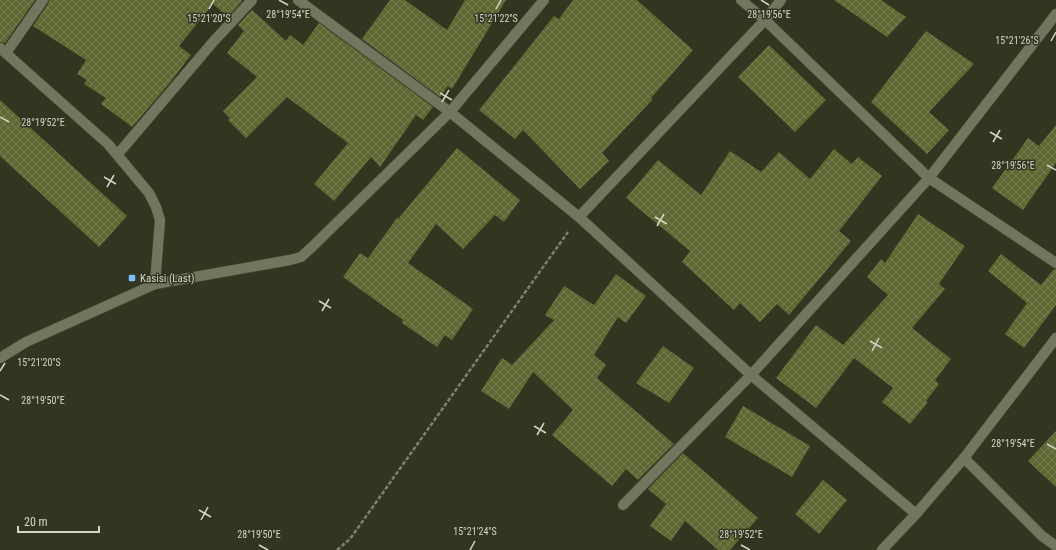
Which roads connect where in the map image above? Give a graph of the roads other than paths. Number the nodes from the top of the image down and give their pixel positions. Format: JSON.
{"nodes":[{"id":1,"x":43,"y":0,"type":"edge"},
{"id":2,"x":252,"y":0,"type":"edge"},
{"id":3,"x":298,"y":0,"type":"edge"},
{"id":4,"x":544,"y":0,"type":"edge"},
{"id":5,"x":741,"y":0,"type":"edge"},
{"id":6,"x":781,"y":0,"type":"edge"},
{"id":7,"x":1056,"y":14,"type":"edge"},
{"id":8,"x":765,"y":20,"type":"junction"},
{"id":9,"x":3,"y":51,"type":"edge"},
{"id":10,"x":450,"y":112,"type":"junction"},
{"id":11,"x":118,"y":154,"type":"junction"},
{"id":12,"x":929,"y":178,"type":"junction"},
{"id":13,"x":579,"y":217,"type":"junction"},
{"id":14,"x":1056,"y":263,"type":"edge"},
{"id":15,"x":155,"y":284,"type":"junction"},
{"id":16,"x":1056,"y":338,"type":"edge"},
{"id":17,"x":0,"y":358,"type":"edge"},
{"id":18,"x":751,"y":375,"type":"junction"},
{"id":19,"x":964,"y":458,"type":"junction"},
{"id":20,"x":623,"y":505,"type":"dead end"},
{"id":21,"x":916,"y":514,"type":"junction"},
{"id":22,"x":1056,"y":546,"type":"edge"},
{"id":23,"x":882,"y":550,"type":"edge"}],
"edges":[{"from":1,"to":9,"type":"street"},
{"from":2,"to":11,"type":"street"},
{"from":3,"to":10,"type":"street"},
{"from":4,"to":10,"type":"street"},
{"from":5,"to":8,"type":"street"},
{"from":6,"to":8,"type":"street"},
{"from":7,"to":12,"type":"street"},
{"from":8,"to":12,"type":"street"},
{"from":8,"to":13,"type":"street"},
{"from":9,"to":11,"type":"street"},
{"from":10,"to":13,"type":"street"},
{"from":10,"to":15,"type":"street"},
{"from":11,"to":15,"type":"street"},
{"from":12,"to":14,"type":"street"},
{"from":12,"to":18,"type":"street"},
{"from":13,"to":18,"type":"street"},
{"from":15,"to":17,"type":"street"},
{"from":16,"to":19,"type":"street"},
{"from":18,"to":20,"type":"street"},
{"from":18,"to":21,"type":"street"},
{"from":19,"to":21,"type":"street"},
{"from":19,"to":22,"type":"street"},
{"from":21,"to":23,"type":"street"}]}
